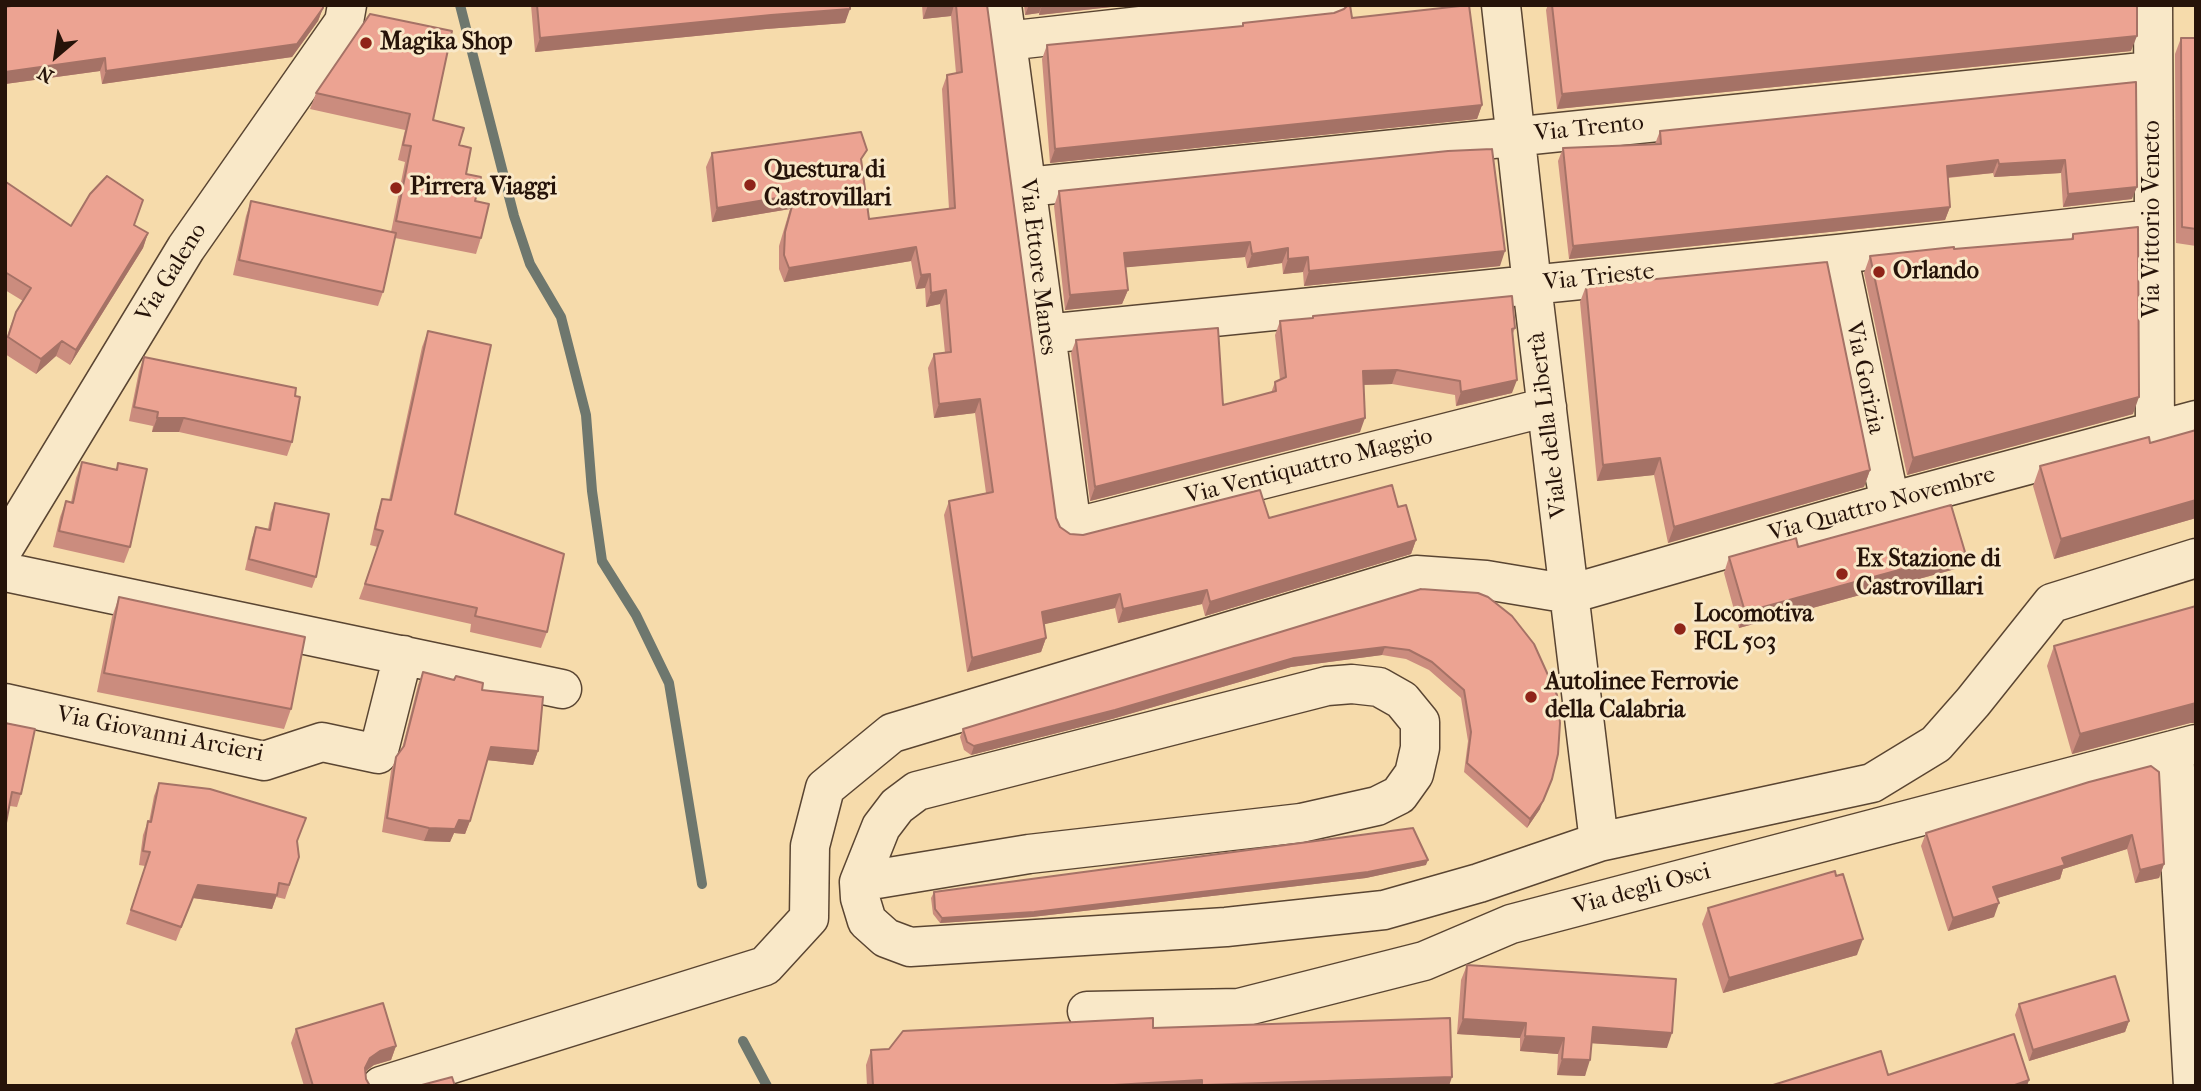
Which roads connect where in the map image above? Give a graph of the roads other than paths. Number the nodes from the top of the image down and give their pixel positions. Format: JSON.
{"nodes":[{"id":1,"x":347,"y":5,"type":"edge"},
{"id":2,"x":1326,"y":5,"type":"edge"},
{"id":3,"x":1501,"y":5,"type":"edge"},
{"id":4,"x":2153,"y":5,"type":"edge"},
{"id":5,"x":1004,"y":23,"type":"edge"},
{"id":6,"x":2152,"y":71,"type":"junction"},
{"id":7,"x":1515,"y":136,"type":"junction"},
{"id":8,"x":1027,"y":187,"type":"junction"},
{"id":9,"x":2153,"y":219,"type":"junction"},
{"id":10,"x":1838,"y":254,"type":"junction"},
{"id":11,"x":1532,"y":285,"type":"junction"},
{"id":12,"x":1045,"y":334,"type":"junction"},
{"id":13,"x":1547,"y":407,"type":"junction"},
{"id":14,"x":2196,"y":420,"type":"edge"},
{"id":15,"x":2155,"y":432,"type":"junction"},
{"id":16,"x":1890,"y":502,"type":"junction"},
{"id":17,"x":1072,"y":528,"type":"joint"},
{"id":18,"x":5,"y":546,"type":"edge"},
{"id":19,"x":2196,"y":558,"type":"edge"},
{"id":20,"x":5,"y":572,"type":"edge"},
{"id":21,"x":1570,"y":594,"type":"junction"},
{"id":22,"x":403,"y":655,"type":"junction"},
{"id":23,"x":562,"y":689,"type":"dead end"},
{"id":24,"x":5,"y":703,"type":"edge"},
{"id":25,"x":2185,"y":747,"type":"edge"},
{"id":26,"x":1599,"y":842,"type":"junction"},
{"id":27,"x":859,"y":882,"type":"junction"},
{"id":28,"x":1087,"y":1011,"type":"dead end"},
{"id":29,"x":381,"y":1086,"type":"edge"},
{"id":30,"x":2193,"y":1086,"type":"edge"}],
"edges":[{"from":1,"to":18,"type":"street","name":"Via Galeno"},
{"from":2,"to":5,"type":"street"},
{"from":3,"to":7,"type":"street","name":"Viale della Libertà"},
{"from":4,"to":6,"type":"street","name":"Via Vittorio Veneto"},
{"from":5,"to":8,"type":"street","name":"Via Ettore Manes"},
{"from":6,"to":7,"type":"street","name":"Via Trento"},
{"from":6,"to":9,"type":"street","name":"Via Vittorio Veneto"},
{"from":7,"to":8,"type":"street","name":"Via Trento"},
{"from":7,"to":11,"type":"street","name":"Viale della Libertà"},
{"from":8,"to":12,"type":"street","name":"Via Ettore Manes"},
{"from":9,"to":10,"type":"street","name":"Via Trieste"},
{"from":9,"to":15,"type":"street","name":"Via Vittorio Veneto"},
{"from":10,"to":11,"type":"street","name":"Via Trieste"},
{"from":10,"to":16,"type":"street","name":"Via Gorizia"},
{"from":11,"to":12,"type":"street","name":"Via Trieste"},
{"from":11,"to":13,"type":"street","name":"Viale della Libertà"},
{"from":12,"to":17,"type":"street","name":"Via Ettore Manes"},
{"from":13,"to":17,"type":"street","name":"Via Ventiquattro Maggio"},
{"from":13,"to":21,"type":"street","name":"Viale della Libertà"},
{"from":14,"to":15,"type":"street","name":"Via Quattro Novembre"},
{"from":15,"to":16,"type":"street","name":"Via Quattro Novembre"},
{"from":16,"to":21,"type":"street","name":"Via Quattro Novembre"},
{"from":19,"to":26,"type":"street"},
{"from":20,"to":22,"type":"street"},
{"from":21,"to":26,"type":"street","name":"Viale della Libertà"},
{"from":21,"to":29,"type":"street"},
{"from":22,"to":23,"type":"street"},
{"from":22,"to":24,"type":"street","name":"Via Giovanni Arcieri"},
{"from":25,"to":28,"type":"street","name":"Via degli Osci"},
{"from":25,"to":30,"type":"street"},
{"from":26,"to":27,"type":"street"},
{"from":27,"to":27,"type":"street"}]}
